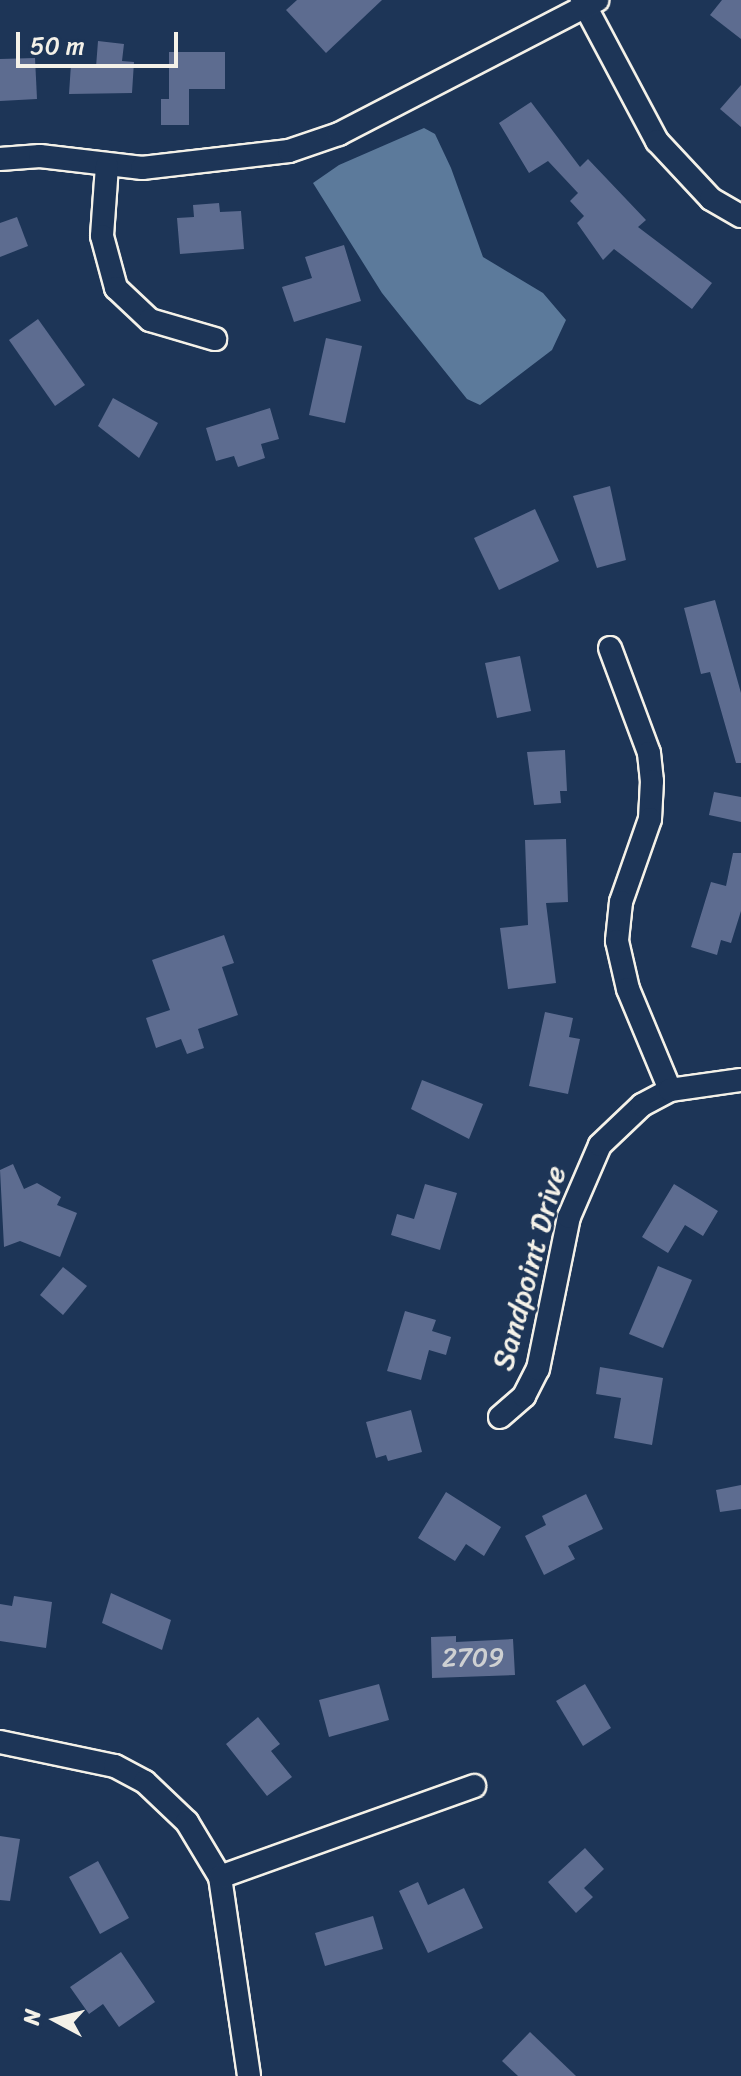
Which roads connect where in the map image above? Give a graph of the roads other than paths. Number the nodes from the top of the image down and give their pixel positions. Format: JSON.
{"nodes":[{"id":1,"x":588,"y":2,"type":"edge"},
{"id":2,"x":0,"y":159,"type":"edge"},
{"id":3,"x":107,"y":166,"type":"junction"},
{"id":4,"x":741,"y":216,"type":"edge"},
{"id":5,"x":215,"y":339,"type":"dead end"},
{"id":6,"x":610,"y":648,"type":"dead end"},
{"id":7,"x":741,"y":1080,"type":"edge"},
{"id":8,"x":670,"y":1090,"type":"junction"},
{"id":9,"x":500,"y":1417,"type":"dead end"},
{"id":10,"x":0,"y":1742,"type":"edge"},
{"id":11,"x":474,"y":1786,"type":"dead end"},
{"id":12,"x":220,"y":1877,"type":"junction"},
{"id":13,"x":249,"y":2076,"type":"edge"}],
"edges":[{"from":1,"to":3,"type":"street"},
{"from":1,"to":4,"type":"street"},
{"from":2,"to":3,"type":"street"},
{"from":3,"to":5,"type":"street"},
{"from":6,"to":8,"type":"street"},
{"from":7,"to":8,"type":"street","name":"Sandpoint Drive"},
{"from":8,"to":9,"type":"street","name":"Sandpoint Drive"},
{"from":10,"to":12,"type":"street"},
{"from":11,"to":12,"type":"street"},
{"from":12,"to":13,"type":"street"}]}
